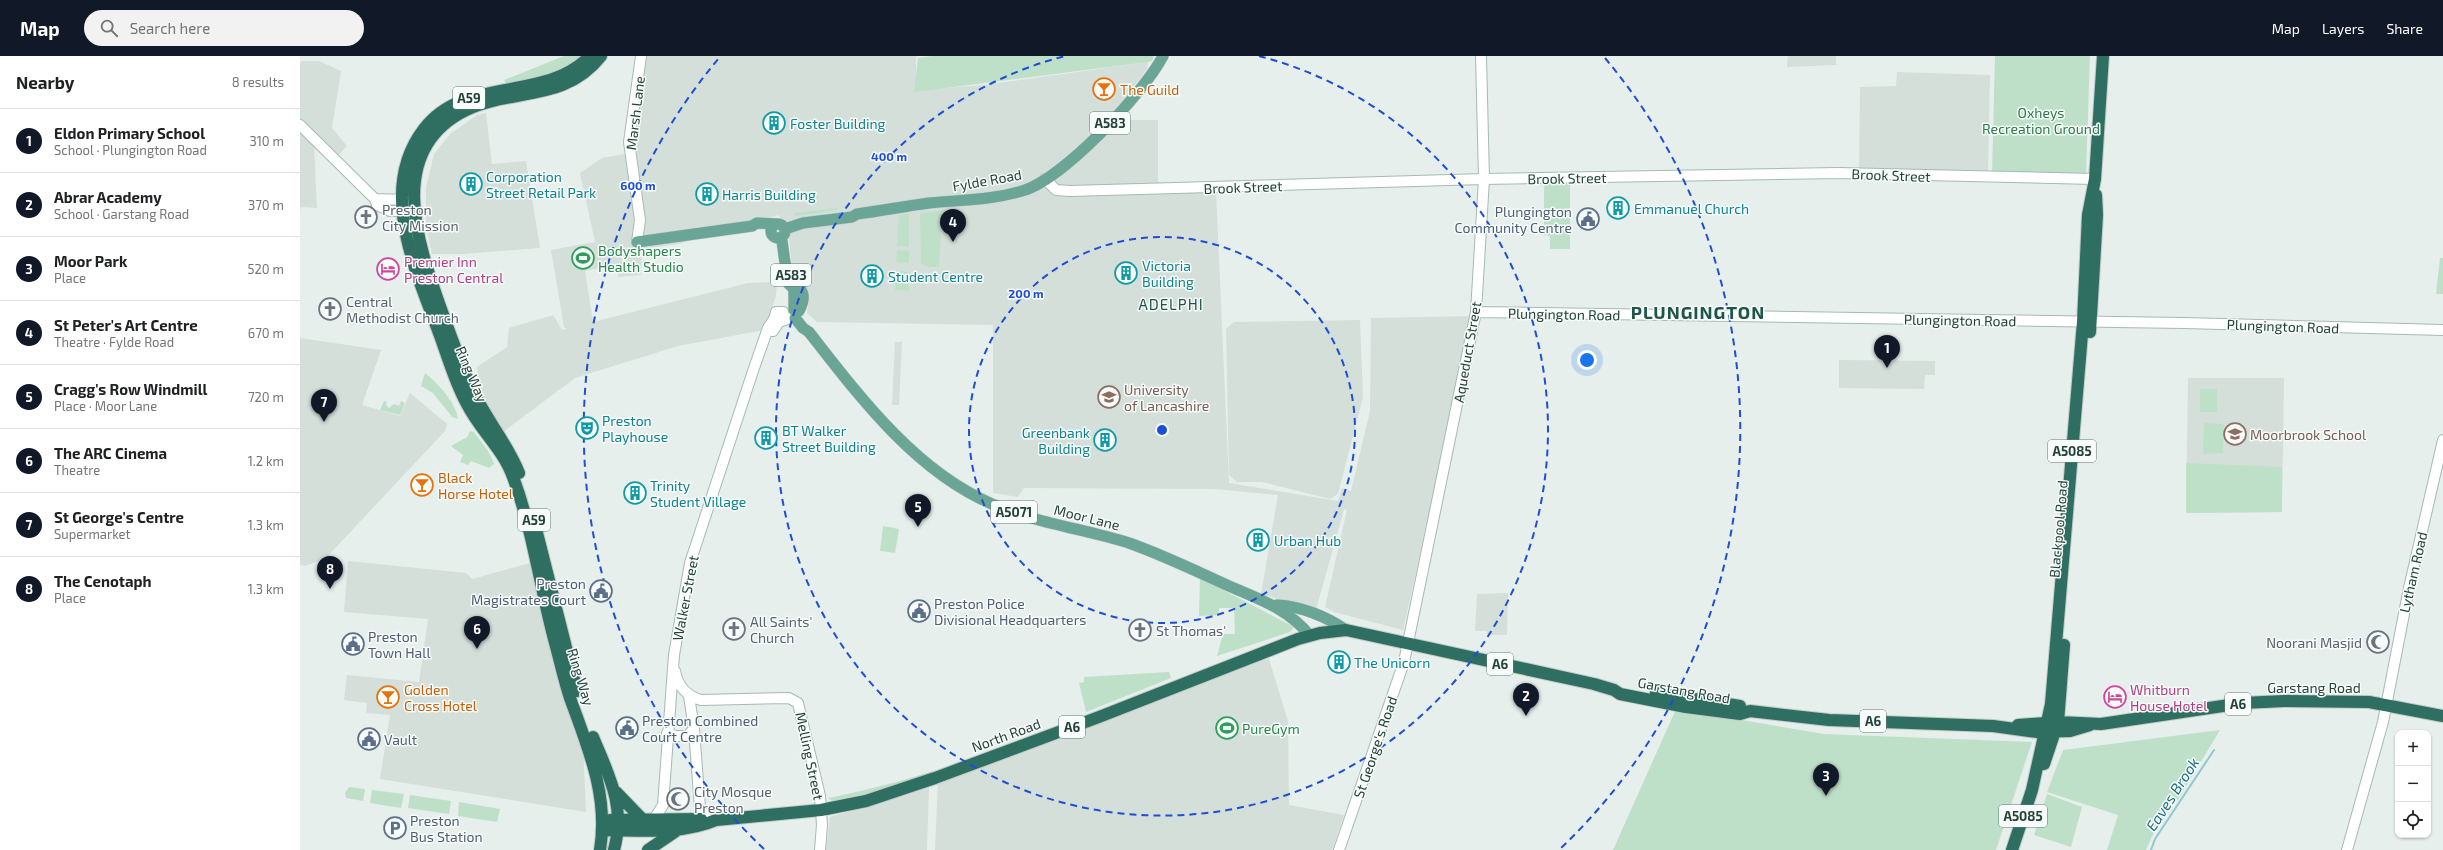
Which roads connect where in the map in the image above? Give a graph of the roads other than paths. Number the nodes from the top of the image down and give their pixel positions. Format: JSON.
{"nodes":[{"id":1,"x":590,"y":56,"type":"edge"},
{"id":2,"x":601,"y":56,"type":"edge"},
{"id":3,"x":641,"y":56,"type":"edge"},
{"id":4,"x":1163,"y":56,"type":"edge"},
{"id":5,"x":1481,"y":56,"type":"edge"},
{"id":6,"x":2103,"y":56,"type":"edge"},
{"id":7,"x":300,"y":125,"type":"edge"},
{"id":8,"x":1045,"y":179,"type":"junction"},
{"id":9,"x":1484,"y":179,"type":"junction"},
{"id":10,"x":2095,"y":179,"type":"junction"},
{"id":11,"x":408,"y":205,"type":"junction"},
{"id":12,"x":778,"y":230,"type":"junction"},
{"id":13,"x":637,"y":242,"type":"joint"},
{"id":14,"x":1476,"y":312,"type":"junction"},
{"id":15,"x":790,"y":316,"type":"junction"},
{"id":16,"x":2087,"y":322,"type":"junction"},
{"id":17,"x":2443,"y":330,"type":"edge"},
{"id":18,"x":2443,"y":440,"type":"edge"},
{"id":19,"x":1275,"y":605,"type":"junction"},
{"id":20,"x":1294,"y":608,"type":"junction"},
{"id":21,"x":1346,"y":630,"type":"junction"},
{"id":22,"x":1315,"y":634,"type":"junction"},
{"id":23,"x":559,"y":641,"type":"junction"},
{"id":24,"x":1408,"y":644,"type":"junction"},
{"id":25,"x":674,"y":663,"type":"junction"},
{"id":26,"x":686,"y":693,"type":"junction"},
{"id":27,"x":671,"y":696,"type":"junction"},
{"id":28,"x":2060,"y":698,"type":"junction"},
{"id":29,"x":701,"y":700,"type":"junction"},
{"id":30,"x":2386,"y":704,"type":"junction"},
{"id":31,"x":691,"y":712,"type":"junction"},
{"id":32,"x":2443,"y":716,"type":"edge"},
{"id":33,"x":2085,"y":724,"type":"junction"},
{"id":34,"x":1997,"y":727,"type":"junction"},
{"id":35,"x":2052,"y":727,"type":"junction"},
{"id":36,"x":694,"y":729,"type":"junction"},
{"id":37,"x":2025,"y":731,"type":"junction"},
{"id":38,"x":667,"y":733,"type":"junction"},
{"id":39,"x":2039,"y":754,"type":"junction"},
{"id":40,"x":2034,"y":781,"type":"junction"},
{"id":41,"x":616,"y":792,"type":"junction"},
{"id":42,"x":821,"y":810,"type":"junction"},
{"id":43,"x":711,"y":820,"type":"junction"},
{"id":44,"x":649,"y":821,"type":"junction"},
{"id":45,"x":603,"y":825,"type":"junction"},
{"id":46,"x":618,"y":825,"type":"junction"},
{"id":47,"x":680,"y":828,"type":"junction"},
{"id":48,"x":652,"y":848,"type":"edge"},
{"id":49,"x":600,"y":850,"type":"edge"},
{"id":50,"x":614,"y":850,"type":"edge"},
{"id":51,"x":820,"y":850,"type":"edge"},
{"id":52,"x":1339,"y":850,"type":"edge"},
{"id":53,"x":2012,"y":850,"type":"edge"},
{"id":54,"x":2347,"y":850,"type":"edge"}],
"edges":[{"from":1,"to":11,"type":"highway","name":"Ring Way","number":"A59"},
{"from":2,"to":11,"type":"highway","name":"Ring Way","number":"A59"},
{"from":3,"to":13,"type":"street","name":"Marsh Lane"},
{"from":4,"to":8,"type":"main road","name":"Fylde Road","number":"A583"},
{"from":5,"to":9,"type":"street","name":"Aqueduct Street"},
{"from":6,"to":10,"type":"highway","name":"Blackpool Road","number":"A5085"},
{"from":7,"to":11,"type":"street"},
{"from":8,"to":9,"type":"street","name":"Brook Street"},
{"from":8,"to":12,"type":"main road","name":"Fylde Road","number":"A583"},
{"from":9,"to":10,"type":"street","name":"Brook Street"},
{"from":9,"to":14,"type":"street","name":"Aqueduct Street"},
{"from":10,"to":16,"type":"highway","name":"Blackpool Road","number":"A5085"},
{"from":11,"to":23,"type":"highway","name":"Ring Way","number":"A59"},
{"from":12,"to":13,"type":"main road"},
{"from":12,"to":15,"type":"main road","number":"A583"},
{"from":14,"to":16,"type":"street","name":"Plungington Road"},
{"from":14,"to":24,"type":"street","name":"Aqueduct Street"},
{"from":15,"to":19,"type":"main road","name":"Moor Lane","number":"A5071"},
{"from":15,"to":25,"type":"street","name":"Walker Street"},
{"from":16,"to":17,"type":"street","name":"Plungington Road"},
{"from":16,"to":28,"type":"highway","name":"Blackpool Road","number":"A5085"},
{"from":16,"to":35,"type":"highway","name":"Blackpool Road","number":"A5085"},
{"from":18,"to":30,"type":"street","name":"Lytham Road"},
{"from":19,"to":20,"type":"main road","name":"Moor Lane","number":"A5071"},
{"from":19,"to":22,"type":"main road","name":"Moor Lane","number":"A5071"},
{"from":20,"to":21,"type":"main road","name":"Moor Lane","number":"A5071"},
{"from":20,"to":22,"type":"main road"},
{"from":21,"to":22,"type":"highway","name":"Moor Lane","number":"A6"},
{"from":21,"to":24,"type":"highway","name":"Moor Lane","number":"A6"},
{"from":22,"to":42,"type":"highway","name":"North Road","number":"A6"},
{"from":23,"to":41,"type":"highway","name":"Ring Way","number":"A59"},
{"from":23,"to":45,"type":"highway","name":"Ring Way","number":"A59"},
{"from":24,"to":34,"type":"highway","name":"Garstang Road","number":"A6"},
{"from":24,"to":52,"type":"street","name":"St George's Road"},
{"from":25,"to":26,"type":"street"},
{"from":25,"to":27,"type":"street","name":"Walker Street"},
{"from":26,"to":27,"type":"street"},
{"from":26,"to":29,"type":"street"},
{"from":26,"to":31,"type":"street"},
{"from":27,"to":38,"type":"street","name":"Walker Street"},
{"from":28,"to":33,"type":"highway"},
{"from":28,"to":35,"type":"highway","name":"Blackpool Road","number":"A5085"},
{"from":29,"to":31,"type":"street"},
{"from":29,"to":42,"type":"street","name":"Melling Street"},
{"from":30,"to":32,"type":"highway","name":"Garstang Road","number":"A6"},
{"from":30,"to":33,"type":"highway","name":"Garstang Road","number":"A6"},
{"from":30,"to":54,"type":"street","name":"Lytham Road"},
{"from":31,"to":36,"type":"street"},
{"from":33,"to":35,"type":"highway","name":"Garstang Road","number":"A6"},
{"from":34,"to":35,"type":"highway","name":"Garstang Road","number":"A6"},
{"from":34,"to":37,"type":"highway","name":"Garstang Road","number":"A6"},
{"from":35,"to":37,"type":"highway","name":"Garstang Road","number":"A6"},
{"from":35,"to":39,"type":"highway","name":"Blackpool Road","number":"A5085"},
{"from":35,"to":40,"type":"highway","name":"Blackpool Road","number":"A5085"},
{"from":36,"to":38,"type":"street"},
{"from":36,"to":43,"type":"street"},
{"from":37,"to":39,"type":"highway"},
{"from":38,"to":44,"type":"street","name":"Walker Street"},
{"from":39,"to":40,"type":"highway","name":"Blackpool Road","number":"A5085"},
{"from":40,"to":53,"type":"highway","name":"Blackpool Road","number":"A5085"},
{"from":41,"to":44,"type":"highway","name":"Ring Way","number":"A59"},
{"from":41,"to":46,"type":"highway","name":"Ring Way","number":"A59"},
{"from":42,"to":43,"type":"highway","name":"North Road","number":"A6"},
{"from":42,"to":51,"type":"street","name":"Melling Street"},
{"from":43,"to":44,"type":"highway","name":"North Road","number":"A6"},
{"from":43,"to":47,"type":"highway","name":"North Road","number":"A6"},
{"from":44,"to":46,"type":"highway","name":"North Road","number":"A6"},
{"from":45,"to":46,"type":"highway","number":"A6"},
{"from":45,"to":49,"type":"highway","name":"Ring Way","number":"A59"},
{"from":46,"to":47,"type":"highway","name":"North Road","number":"A6"},
{"from":46,"to":50,"type":"highway","name":"Ring Way","number":"A59"},
{"from":47,"to":48,"type":"highway"}]}
